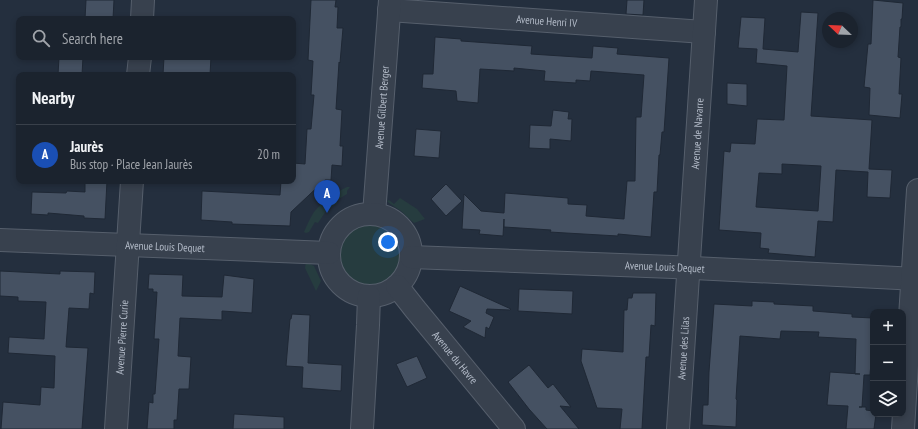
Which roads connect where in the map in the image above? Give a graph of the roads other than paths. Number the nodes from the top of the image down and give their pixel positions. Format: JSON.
{"nodes":[{"id":1,"x":143,"y":0,"type":"edge"},
{"id":2,"x":706,"y":0,"type":"edge"},
{"id":3,"x":389,"y":5,"type":"edge"},
{"id":4,"x":142,"y":16,"type":"edge"},
{"id":5,"x":704,"y":32,"type":"junction"},
{"id":6,"x":140,"y":60,"type":"edge"},
{"id":7,"x":138,"y":72,"type":"edge"},
{"id":8,"x":132,"y":184,"type":"edge"},
{"id":9,"x":918,"y":190,"type":"edge"},
{"id":10,"x":374,"y":214,"type":"junction"},
{"id":11,"x":0,"y":240,"type":"edge"},
{"id":12,"x":128,"y":246,"type":"junction"},
{"id":13,"x":329,"y":252,"type":"junction"},
{"id":14,"x":411,"y":257,"type":"junction"},
{"id":15,"x":689,"y":268,"type":"junction"},
{"id":16,"x":915,"y":278,"type":"edge"},
{"id":17,"x":397,"y":286,"type":"junction"},
{"id":18,"x":369,"y":296,"type":"junction"},
{"id":19,"x":116,"y":429,"type":"edge"},
{"id":20,"x":362,"y":429,"type":"edge"},
{"id":21,"x":514,"y":429,"type":"edge"},
{"id":22,"x":678,"y":429,"type":"edge"},
{"id":23,"x":904,"y":429,"type":"edge"}],
"edges":[{"from":1,"to":4,"type":"street"},
{"from":2,"to":5,"type":"street","name":"Avenue de Navarre"},
{"from":3,"to":5,"type":"street","name":"Avenue Henri IV"},
{"from":3,"to":10,"type":"street","name":"Avenue Gilbert Berger"},
{"from":5,"to":15,"type":"street","name":"Avenue de Navarre"},
{"from":6,"to":7,"type":"street"},
{"from":8,"to":12,"type":"street","name":"Avenue Pierre Curie"},
{"from":9,"to":16,"type":"street"},
{"from":10,"to":13,"type":"street"},
{"from":10,"to":14,"type":"street"},
{"from":11,"to":12,"type":"street","name":"Avenue Louis Dequet"},
{"from":12,"to":13,"type":"street","name":"Avenue Louis Dequet"},
{"from":12,"to":19,"type":"street","name":"Avenue Pierre Curie"},
{"from":13,"to":18,"type":"street"},
{"from":14,"to":15,"type":"street","name":"Avenue Louis Dequet"},
{"from":14,"to":17,"type":"street"},
{"from":15,"to":16,"type":"street","name":"Avenue Louis Dequet"},
{"from":15,"to":22,"type":"street","name":"Avenue des Lilas"},
{"from":16,"to":23,"type":"street"},
{"from":17,"to":18,"type":"street"},
{"from":17,"to":21,"type":"street","name":"Avenue du Havre"},
{"from":18,"to":20,"type":"street"}]}
